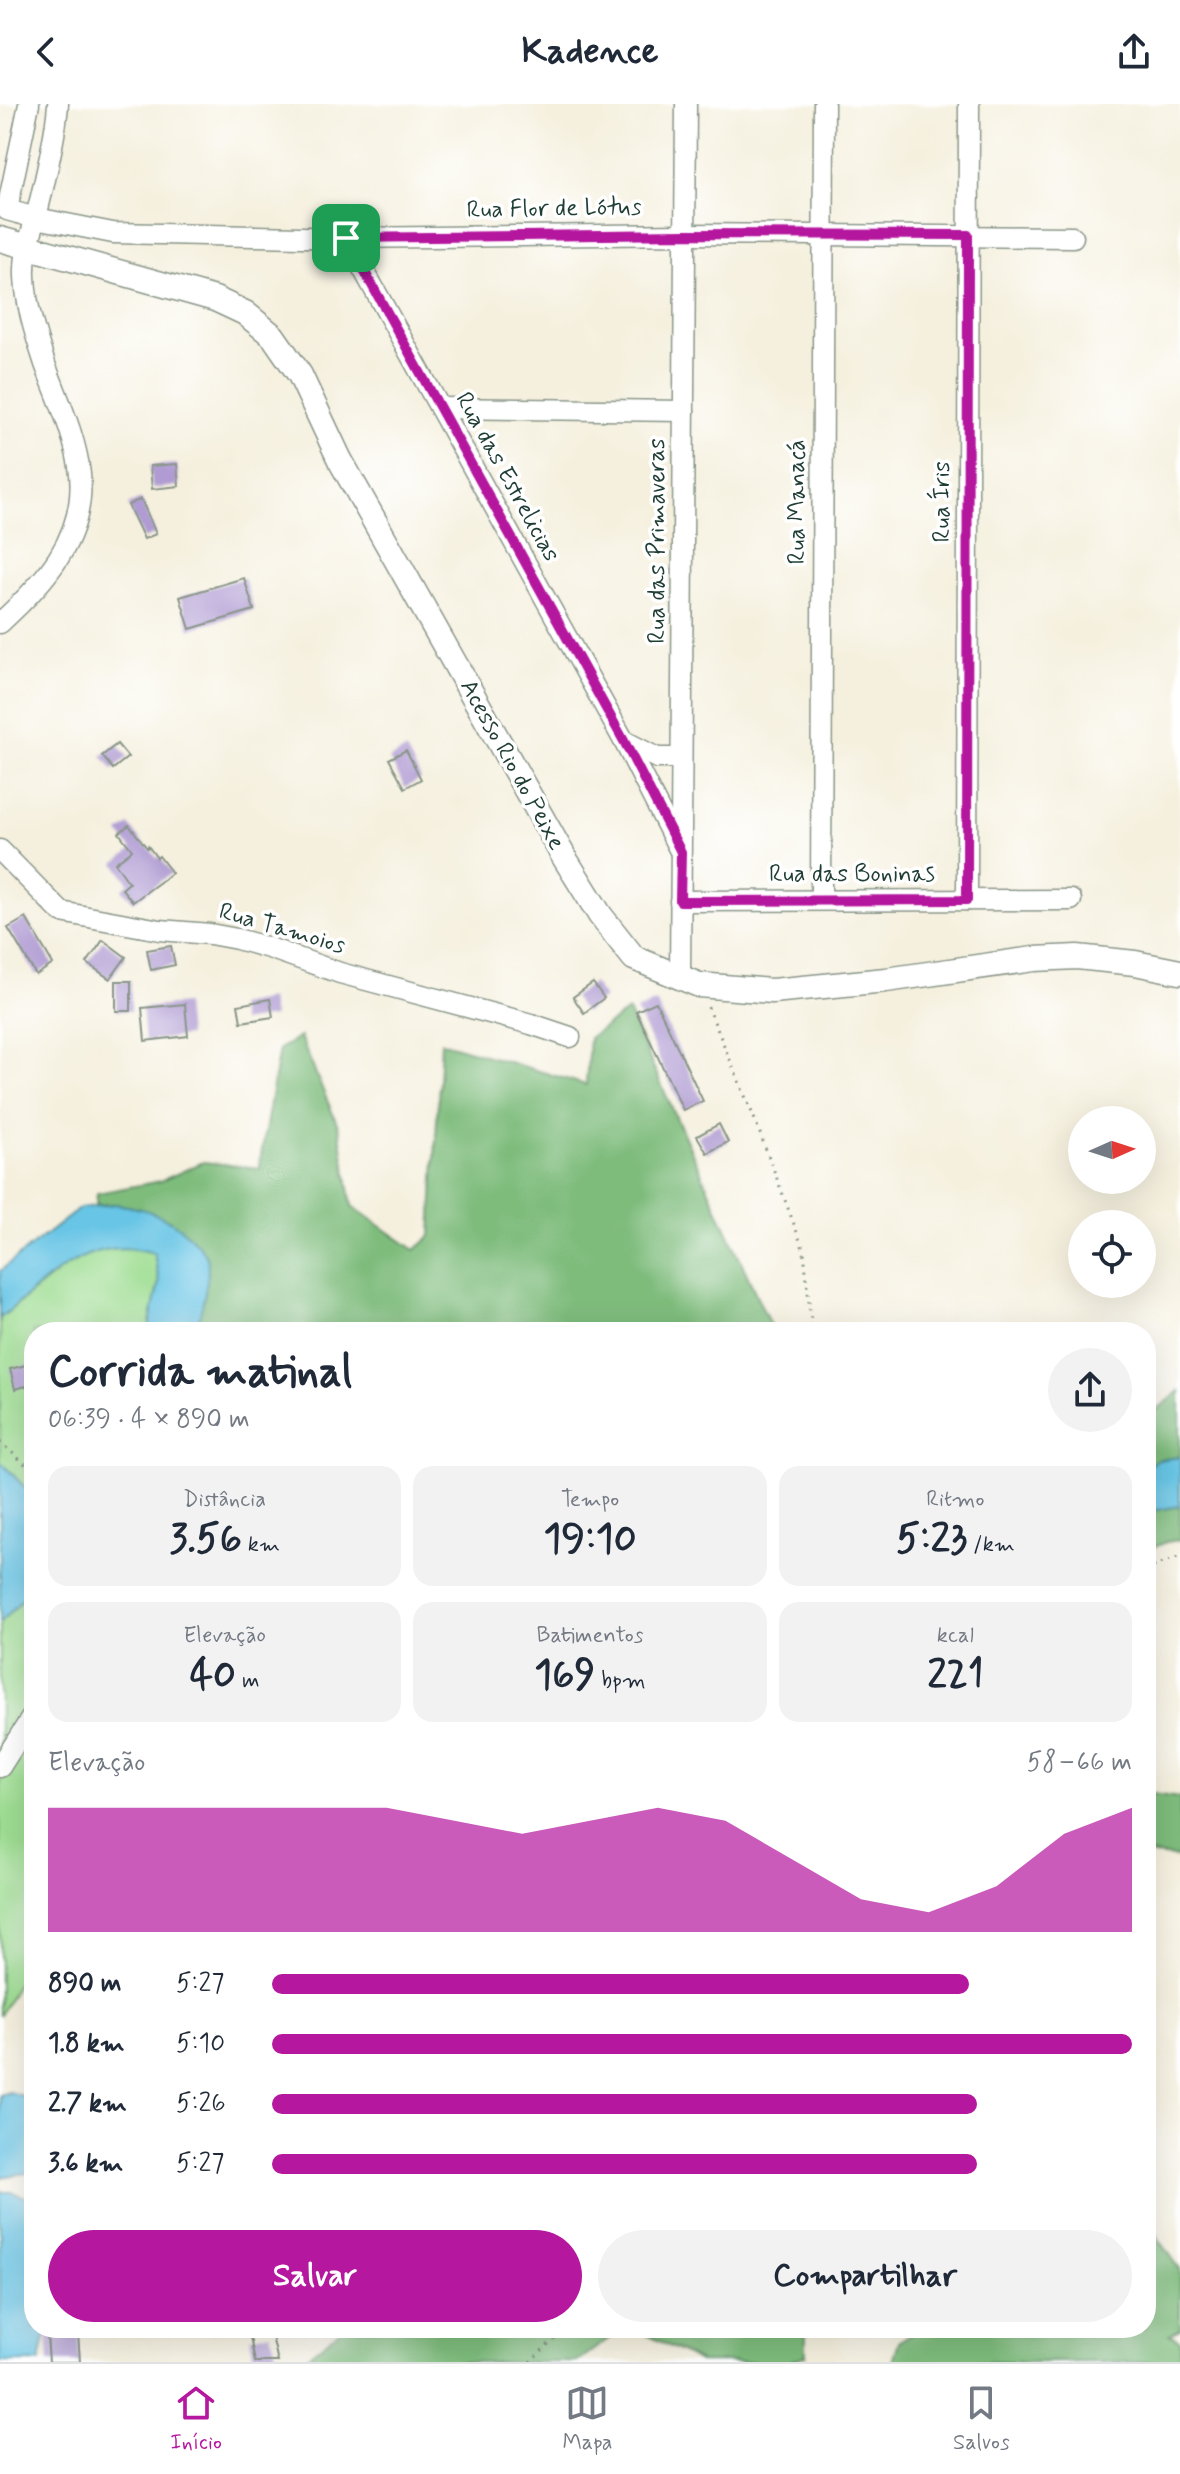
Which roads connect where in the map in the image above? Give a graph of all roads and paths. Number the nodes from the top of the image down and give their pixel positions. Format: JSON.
{"nodes":[{"id":1,"x":29,"y":104,"type":"edge"},
{"id":2,"x":58,"y":104,"type":"edge"},
{"id":3,"x":686,"y":104,"type":"edge"},
{"id":4,"x":824,"y":104,"type":"edge"},
{"id":5,"x":969,"y":104,"type":"edge"},
{"id":6,"x":36,"y":218,"type":"junction"},
{"id":7,"x":685,"y":234,"type":"junction"},
{"id":8,"x":824,"y":235,"type":"junction"},
{"id":9,"x":968,"y":235,"type":"junction"},
{"id":10,"x":1073,"y":237,"type":"dead end"},
{"id":11,"x":346,"y":238,"type":"junction"},
{"id":12,"x":0,"y":239,"type":"edge"},
{"id":13,"x":26,"y":247,"type":"junction"},
{"id":14,"x":440,"y":408,"type":"junction"},
{"id":15,"x":684,"y":411,"type":"junction"},
{"id":16,"x":0,"y":623,"type":"edge"},
{"id":17,"x":624,"y":741,"type":"junction"},
{"id":18,"x":681,"y":758,"type":"junction"},
{"id":19,"x":0,"y":850,"type":"edge"},
{"id":20,"x":681,"y":852,"type":"junction"},
{"id":21,"x":821,"y":900,"type":"junction"},
{"id":22,"x":967,"y":900,"type":"junction"},
{"id":23,"x":1071,"y":900,"type":"dead end"},
{"id":24,"x":680,"y":901,"type":"junction"},
{"id":25,"x":1180,"y":972,"type":"edge"},
{"id":26,"x":690,"y":982,"type":"junction"},
{"id":27,"x":570,"y":1037,"type":"dead end"},
{"id":28,"x":811,"y":1322,"type":"edge"},
{"id":29,"x":0,"y":1442,"type":"edge"},
{"id":30,"x":24,"y":1463,"type":"edge"},
{"id":31,"x":1180,"y":1556,"type":"edge"},
{"id":32,"x":1156,"y":1566,"type":"edge"},
{"id":33,"x":24,"y":1730,"type":"edge"},
{"id":34,"x":0,"y":1767,"type":"edge"},
{"id":35,"x":555,"y":2338,"type":"edge"},
{"id":36,"x":530,"y":2362,"type":"edge"}],
"edges":[{"from":1,"to":6,"type":"street","name":"Rua Flor de Lótus"},
{"from":2,"to":6,"type":"street"},
{"from":3,"to":7,"type":"street","name":"Rua das Primaveras"},
{"from":4,"to":8,"type":"street","name":"Rua Manacá"},
{"from":5,"to":9,"type":"street","name":"Rua Íris"},
{"from":6,"to":11,"type":"street","name":"Rua Flor de Lótus"},
{"from":6,"to":13,"type":"street"},
{"from":7,"to":8,"type":"street","name":"Rua Flor de Lótus"},
{"from":7,"to":11,"type":"street","name":"Rua Flor de Lótus"},
{"from":7,"to":15,"type":"street","name":"Rua das Primaveras"},
{"from":8,"to":9,"type":"street","name":"Rua Flor de Lótus"},
{"from":8,"to":21,"type":"street","name":"Rua Manacá"},
{"from":9,"to":10,"type":"street","name":"Rua Flor de Lótus"},
{"from":9,"to":22,"type":"street","name":"Rua Íris"},
{"from":11,"to":14,"type":"street","name":"Rua das Estrelicias"},
{"from":12,"to":13,"type":"street","name":"Acesso Rio do Peixe"},
{"from":13,"to":16,"type":"street"},
{"from":13,"to":26,"type":"street","name":"Acesso Rio do Peixe"},
{"from":14,"to":15,"type":"street"},
{"from":14,"to":17,"type":"street","name":"Rua das Estrelicias"},
{"from":15,"to":18,"type":"street","name":"Rua das Primaveras"},
{"from":17,"to":18,"type":"street"},
{"from":17,"to":20,"type":"street","name":"Rua das Estrelicias"},
{"from":18,"to":20,"type":"street","name":"Rua das Primaveras"},
{"from":19,"to":27,"type":"street","name":"Rua Tamoios"},
{"from":20,"to":24,"type":"street","name":"Rua das Primaveras"},
{"from":21,"to":22,"type":"street","name":"Rua das Boninas"},
{"from":21,"to":24,"type":"street","name":"Rua das Boninas"},
{"from":22,"to":23,"type":"street","name":"Rua das Boninas"},
{"from":24,"to":26,"type":"street","name":"Rua das Primaveras"},
{"from":25,"to":26,"type":"street","name":"Acesso Rio do Peixe"},
{"from":26,"to":28,"type":"path"},
{"from":29,"to":30,"type":"path"},
{"from":31,"to":32,"type":"path"},
{"from":33,"to":34,"type":"street"},
{"from":35,"to":36,"type":"path"}]}
